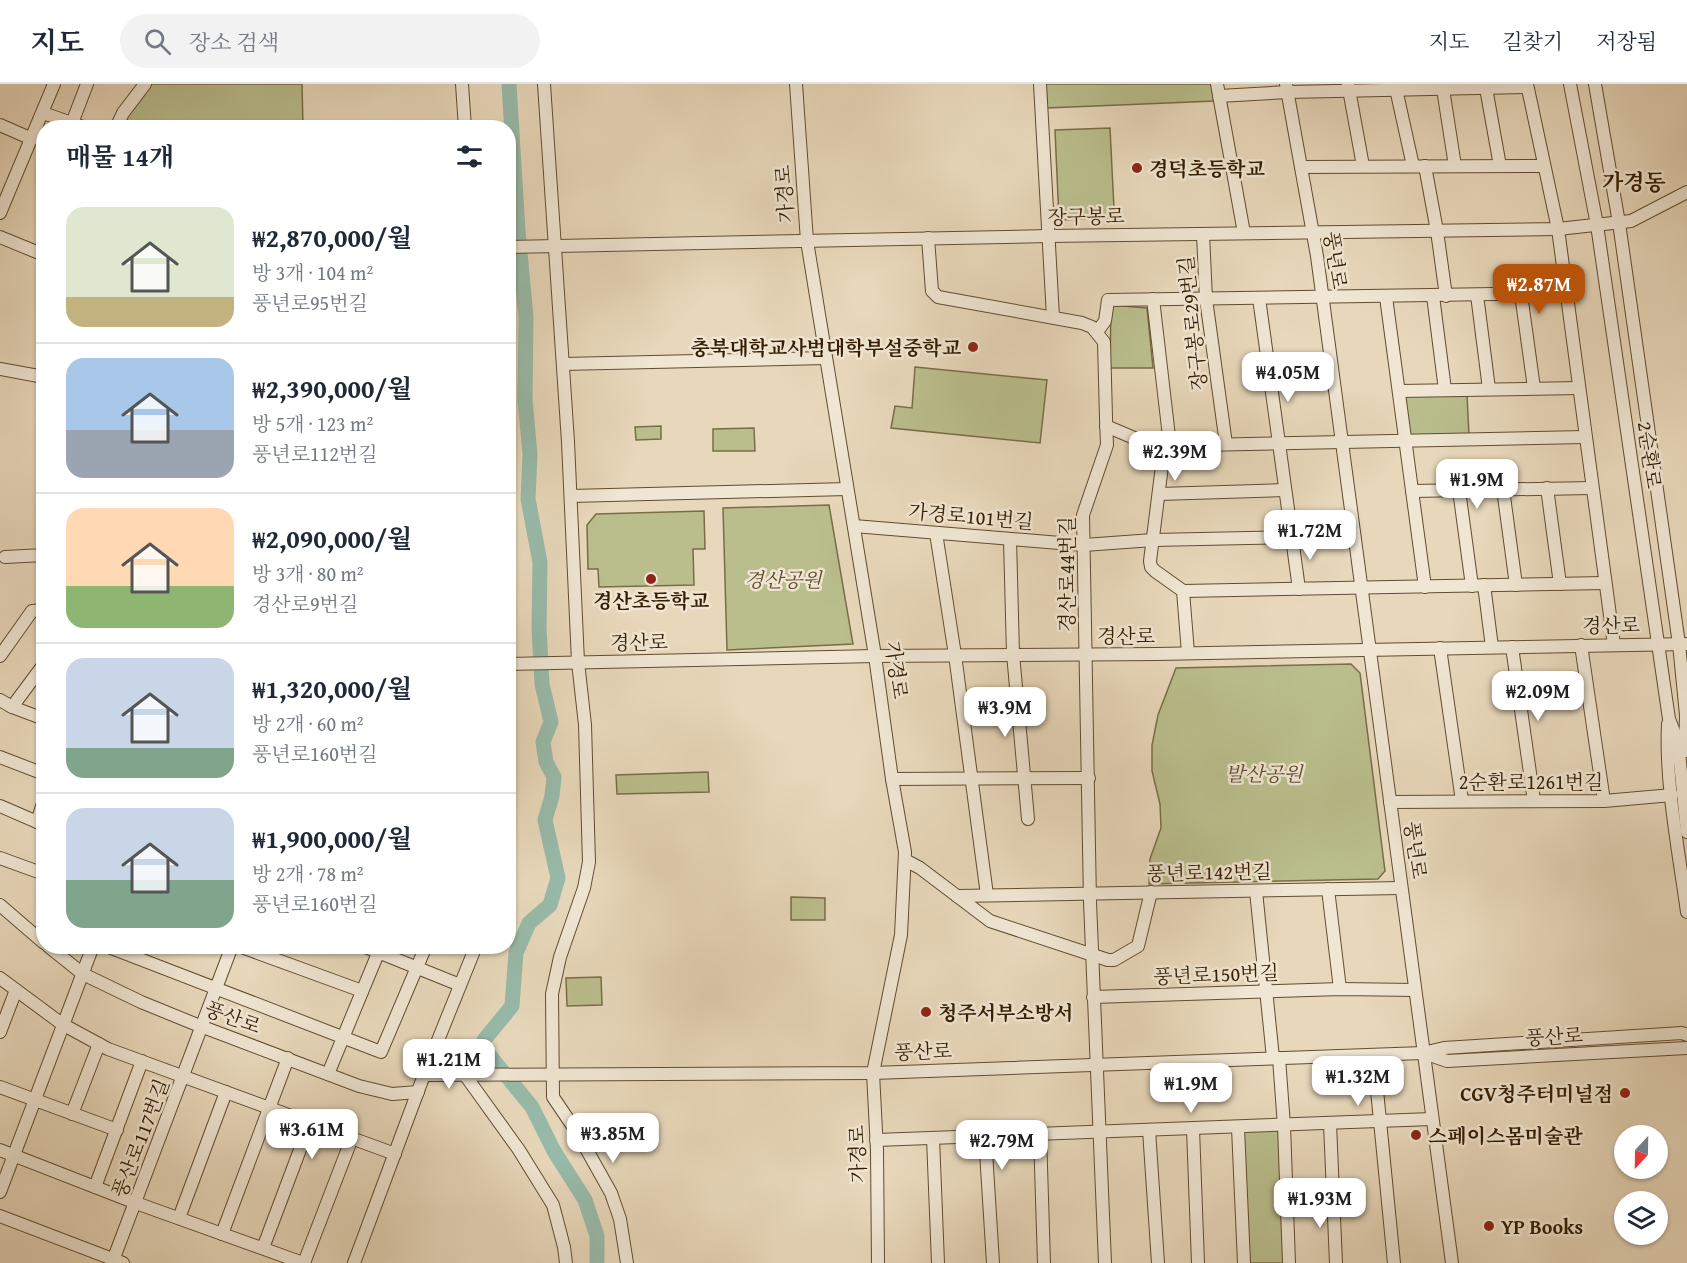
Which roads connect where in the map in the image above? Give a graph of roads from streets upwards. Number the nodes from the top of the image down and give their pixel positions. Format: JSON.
{"nodes":[{"id":1,"x":54,"y":84,"type":"edge"},
{"id":2,"x":87,"y":84,"type":"edge"},
{"id":3,"x":144,"y":84,"type":"edge"},
{"id":4,"x":462,"y":84,"type":"edge"},
{"id":5,"x":544,"y":84,"type":"edge"},
{"id":6,"x":796,"y":84,"type":"edge"},
{"id":7,"x":1040,"y":84,"type":"edge"},
{"id":8,"x":1570,"y":84,"type":"edge"},
{"id":9,"x":1595,"y":84,"type":"edge"},
{"id":10,"x":1527,"y":86,"type":"edge"},
{"id":11,"x":1349,"y":87,"type":"edge"},
{"id":12,"x":1287,"y":88,"type":"edge"},
{"id":13,"x":1443,"y":88,"type":"junction"},
{"id":14,"x":1486,"y":88,"type":"junction"},
{"id":15,"x":1396,"y":89,"type":"junction"},
{"id":16,"x":1218,"y":90,"type":"edge"},
{"id":17,"x":43,"y":113,"type":"junction"},
{"id":18,"x":40,"y":120,"type":"edge"},
{"id":19,"x":63,"y":120,"type":"edge"},
{"id":20,"x":73,"y":120,"type":"edge"},
{"id":21,"x":120,"y":120,"type":"edge"},
{"id":22,"x":464,"y":120,"type":"edge"},
{"id":23,"x":0,"y":125,"type":"edge"},
{"id":24,"x":36,"y":130,"type":"edge"},
{"id":25,"x":32,"y":139,"type":"junction"},
{"id":26,"x":1363,"y":166,"type":"junction"},
{"id":27,"x":1419,"y":166,"type":"junction"},
{"id":28,"x":1455,"y":166,"type":"junction"},
{"id":29,"x":1500,"y":166,"type":"junction"},
{"id":30,"x":1544,"y":166,"type":"junction"},
{"id":31,"x":1301,"y":167,"type":"junction"},
{"id":32,"x":1687,"y":192,"type":"edge"},
{"id":33,"x":0,"y":213,"type":"edge"},
{"id":34,"x":1619,"y":223,"type":"junction"},
{"id":35,"x":1597,"y":225,"type":"junction"},
{"id":36,"x":1558,"y":229,"type":"junction"},
{"id":37,"x":1437,"y":231,"type":"junction"},
{"id":38,"x":1244,"y":233,"type":"junction"},
{"id":39,"x":1313,"y":233,"type":"junction"},
{"id":40,"x":1203,"y":234,"type":"junction"},
{"id":41,"x":1049,"y":236,"type":"junction"},
{"id":42,"x":0,"y":237,"type":"edge"},
{"id":43,"x":928,"y":238,"type":"junction"},
{"id":44,"x":807,"y":241,"type":"junction"},
{"id":45,"x":554,"y":245,"type":"junction"},
{"id":46,"x":516,"y":247,"type":"edge"},
{"id":47,"x":36,"y":252,"type":"edge"},
{"id":48,"x":1566,"y":293,"type":"junction"},
{"id":49,"x":1521,"y":294,"type":"junction"},
{"id":50,"x":1477,"y":295,"type":"junction"},
{"id":51,"x":1439,"y":296,"type":"junction"},
{"id":52,"x":1386,"y":297,"type":"junction"},
{"id":53,"x":1259,"y":298,"type":"junction"},
{"id":54,"x":1322,"y":298,"type":"junction"},
{"id":55,"x":1153,"y":299,"type":"junction"},
{"id":56,"x":1206,"y":299,"type":"junction"},
{"id":57,"x":1053,"y":317,"type":"junction"},
{"id":58,"x":1098,"y":332,"type":"junction"},
{"id":59,"x":826,"y":358,"type":"junction"},
{"id":60,"x":563,"y":364,"type":"junction"},
{"id":61,"x":0,"y":369,"type":"edge"},
{"id":62,"x":36,"y":376,"type":"edge"},
{"id":63,"x":1534,"y":388,"type":"junction"},
{"id":64,"x":1579,"y":388,"type":"junction"},
{"id":65,"x":1490,"y":389,"type":"junction"},
{"id":66,"x":1445,"y":390,"type":"junction"},
{"id":67,"x":1399,"y":391,"type":"junction"},
{"id":68,"x":1106,"y":426,"type":"junction"},
{"id":69,"x":1585,"y":437,"type":"junction"},
{"id":70,"x":1406,"y":441,"type":"junction"},
{"id":71,"x":1342,"y":442,"type":"junction"},
{"id":72,"x":1279,"y":443,"type":"junction"},
{"id":73,"x":1226,"y":444,"type":"junction"},
{"id":74,"x":1170,"y":445,"type":"junction"},
{"id":75,"x":1547,"y":488,"type":"junction"},
{"id":76,"x":1592,"y":488,"type":"junction"},
{"id":77,"x":847,"y":489,"type":"junction"},
{"id":78,"x":1503,"y":489,"type":"junction"},
{"id":79,"x":1285,"y":490,"type":"junction"},
{"id":80,"x":1459,"y":490,"type":"junction"},
{"id":81,"x":1412,"y":491,"type":"junction"},
{"id":82,"x":1159,"y":494,"type":"junction"},
{"id":83,"x":571,"y":496,"type":"junction"},
{"id":84,"x":854,"y":526,"type":"junction"},
{"id":85,"x":936,"y":533,"type":"junction"},
{"id":86,"x":1292,"y":537,"type":"junction"},
{"id":87,"x":1010,"y":539,"type":"junction"},
{"id":88,"x":1153,"y":540,"type":"junction"},
{"id":89,"x":1084,"y":545,"type":"junction"},
{"id":90,"x":36,"y":555,"type":"edge"},
{"id":91,"x":2,"y":556,"type":"edge"},
{"id":92,"x":1605,"y":583,"type":"junction"},
{"id":93,"x":1560,"y":584,"type":"junction"},
{"id":94,"x":1516,"y":585,"type":"junction"},
{"id":95,"x":1425,"y":586,"type":"junction"},
{"id":96,"x":1478,"y":586,"type":"junction"},
{"id":97,"x":1362,"y":588,"type":"junction"},
{"id":98,"x":1299,"y":589,"type":"junction"},
{"id":99,"x":1183,"y":591,"type":"junction"},
{"id":100,"x":36,"y":611,"type":"edge"},
{"id":101,"x":1658,"y":644,"type":"junction"},
{"id":102,"x":1683,"y":644,"type":"edge"},
{"id":103,"x":1581,"y":645,"type":"junction"},
{"id":104,"x":1614,"y":645,"type":"junction"},
{"id":105,"x":1492,"y":647,"type":"junction"},
{"id":106,"x":1512,"y":647,"type":"junction"},
{"id":107,"x":1440,"y":648,"type":"junction"},
{"id":108,"x":1370,"y":650,"type":"junction"},
{"id":109,"x":1013,"y":654,"type":"junction"},
{"id":110,"x":1086,"y":654,"type":"junction"},
{"id":111,"x":1188,"y":654,"type":"junction"},
{"id":112,"x":955,"y":655,"type":"junction"},
{"id":113,"x":0,"y":656,"type":"edge"},
{"id":114,"x":875,"y":656,"type":"junction"},
{"id":115,"x":575,"y":662,"type":"junction"},
{"id":116,"x":516,"y":664,"type":"edge"},
{"id":117,"x":36,"y":675,"type":"edge"},
{"id":118,"x":0,"y":700,"type":"edge"},
{"id":119,"x":12,"y":707,"type":"junction"},
{"id":120,"x":36,"y":716,"type":"edge"},
{"id":121,"x":1686,"y":716,"type":"edge"},
{"id":122,"x":1669,"y":719,"type":"junction"},
{"id":123,"x":0,"y":757,"type":"edge"},
{"id":124,"x":1687,"y":765,"type":"edge"},
{"id":125,"x":36,"y":771,"type":"edge"},
{"id":126,"x":972,"y":778,"type":"junction"},
{"id":127,"x":1024,"y":778,"type":"junction"},
{"id":128,"x":1089,"y":778,"type":"junction"},
{"id":129,"x":892,"y":779,"type":"junction"},
{"id":130,"x":1672,"y":795,"type":"junction"},
{"id":131,"x":1462,"y":801,"type":"junction"},
{"id":132,"x":1534,"y":801,"type":"junction"},
{"id":133,"x":1604,"y":801,"type":"junction"},
{"id":134,"x":1390,"y":802,"type":"junction"},
{"id":135,"x":1,"y":809,"type":"edge"},
{"id":136,"x":1028,"y":819,"type":"dead end"},
{"id":137,"x":36,"y":822,"type":"edge"},
{"id":138,"x":1687,"y":832,"type":"edge"},
{"id":139,"x":0,"y":858,"type":"edge"},
{"id":140,"x":905,"y":860,"type":"junction"},
{"id":141,"x":36,"y":871,"type":"edge"},
{"id":142,"x":1401,"y":888,"type":"junction"},
{"id":143,"x":1328,"y":890,"type":"junction"},
{"id":144,"x":1256,"y":891,"type":"junction"},
{"id":145,"x":1151,"y":892,"type":"junction"},
{"id":146,"x":1091,"y":894,"type":"junction"},
{"id":147,"x":957,"y":896,"type":"junction"},
{"id":148,"x":987,"y":896,"type":"junction"},
{"id":149,"x":0,"y":905,"type":"edge"},
{"id":150,"x":1687,"y":912,"type":"edge"},
{"id":151,"x":36,"y":937,"type":"edge"},
{"id":152,"x":58,"y":954,"type":"edge"},
{"id":153,"x":90,"y":954,"type":"edge"},
{"id":154,"x":126,"y":954,"type":"edge"},
{"id":155,"x":229,"y":954,"type":"edge"},
{"id":156,"x":261,"y":954,"type":"edge"},
{"id":157,"x":378,"y":954,"type":"edge"},
{"id":158,"x":388,"y":954,"type":"edge"},
{"id":159,"x":423,"y":954,"type":"edge"},
{"id":160,"x":473,"y":954,"type":"edge"},
{"id":161,"x":1092,"y":954,"type":"junction"},
{"id":162,"x":418,"y":968,"type":"junction"},
{"id":163,"x":83,"y":974,"type":"junction"},
{"id":164,"x":0,"y":978,"type":"edge"},
{"id":165,"x":460,"y":985,"type":"junction"},
{"id":166,"x":1340,"y":989,"type":"junction"},
{"id":167,"x":16,"y":990,"type":"junction"},
{"id":168,"x":216,"y":990,"type":"junction"},
{"id":169,"x":1415,"y":990,"type":"junction"},
{"id":170,"x":362,"y":991,"type":"junction"},
{"id":171,"x":1267,"y":993,"type":"junction"},
{"id":172,"x":1093,"y":997,"type":"junction"},
{"id":173,"x":62,"y":1024,"type":"junction"},
{"id":174,"x":201,"y":1026,"type":"junction"},
{"id":175,"x":0,"y":1032,"type":"edge"},
{"id":176,"x":1687,"y":1035,"type":"edge"},
{"id":177,"x":343,"y":1038,"type":"junction"},
{"id":178,"x":99,"y":1044,"type":"junction"},
{"id":179,"x":1687,"y":1048,"type":"edge"},
{"id":180,"x":1423,"y":1053,"type":"junction"},
{"id":181,"x":288,"y":1058,"type":"junction"},
{"id":182,"x":1276,"y":1058,"type":"junction"},
{"id":183,"x":142,"y":1061,"type":"junction"},
{"id":184,"x":1096,"y":1064,"type":"junction"},
{"id":185,"x":1375,"y":1070,"type":"dead end"},
{"id":186,"x":873,"y":1073,"type":"junction"},
{"id":187,"x":328,"y":1074,"type":"junction"},
{"id":188,"x":551,"y":1074,"type":"junction"},
{"id":189,"x":469,"y":1075,"type":"junction"},
{"id":190,"x":424,"y":1076,"type":"junction"},
{"id":191,"x":184,"y":1078,"type":"junction"},
{"id":192,"x":0,"y":1087,"type":"edge"},
{"id":193,"x":226,"y":1092,"type":"junction"},
{"id":194,"x":418,"y":1092,"type":"junction"},
{"id":195,"x":35,"y":1100,"type":"junction"},
{"id":196,"x":270,"y":1108,"type":"junction"},
{"id":197,"x":72,"y":1113,"type":"junction"},
{"id":198,"x":1432,"y":1119,"type":"junction"},
{"id":199,"x":1382,"y":1121,"type":"junction"},
{"id":200,"x":310,"y":1123,"type":"junction"},
{"id":201,"x":1330,"y":1124,"type":"junction"},
{"id":202,"x":1284,"y":1126,"type":"junction"},
{"id":203,"x":1238,"y":1128,"type":"junction"},
{"id":204,"x":1193,"y":1129,"type":"junction"},
{"id":205,"x":117,"y":1130,"type":"junction"},
{"id":206,"x":1149,"y":1130,"type":"junction"},
{"id":207,"x":1099,"y":1132,"type":"junction"},
{"id":208,"x":1040,"y":1134,"type":"junction"},
{"id":209,"x":985,"y":1136,"type":"junction"},
{"id":210,"x":352,"y":1138,"type":"junction"},
{"id":211,"x":933,"y":1138,"type":"junction"},
{"id":212,"x":876,"y":1140,"type":"junction"},
{"id":213,"x":0,"y":1150,"type":"edge"},
{"id":214,"x":395,"y":1154,"type":"junction"},
{"id":215,"x":14,"y":1155,"type":"junction"},
{"id":216,"x":95,"y":1187,"type":"junction"},
{"id":217,"x":0,"y":1192,"type":"edge"},
{"id":218,"x":136,"y":1203,"type":"junction"},
{"id":219,"x":0,"y":1216,"type":"edge"},
{"id":220,"x":179,"y":1218,"type":"junction"},
{"id":221,"x":222,"y":1234,"type":"junction"},
{"id":222,"x":263,"y":1248,"type":"junction"},
{"id":223,"x":116,"y":1262,"type":"edge"},
{"id":224,"x":304,"y":1263,"type":"edge"},
{"id":225,"x":354,"y":1263,"type":"edge"},
{"id":226,"x":566,"y":1263,"type":"edge"},
{"id":227,"x":627,"y":1263,"type":"edge"},
{"id":228,"x":878,"y":1263,"type":"edge"},
{"id":229,"x":938,"y":1263,"type":"edge"},
{"id":230,"x":993,"y":1263,"type":"edge"},
{"id":231,"x":1044,"y":1263,"type":"edge"},
{"id":232,"x":1105,"y":1263,"type":"edge"},
{"id":233,"x":1158,"y":1263,"type":"edge"},
{"id":234,"x":1198,"y":1263,"type":"edge"},
{"id":235,"x":1244,"y":1263,"type":"edge"},
{"id":236,"x":1289,"y":1263,"type":"edge"},
{"id":237,"x":1336,"y":1263,"type":"edge"},
{"id":238,"x":1394,"y":1263,"type":"edge"},
{"id":239,"x":1442,"y":1263,"type":"edge"},
{"id":240,"x":1452,"y":1263,"type":"edge"}],
"edges":[{"from":1,"to":17,"type":"street"},
{"from":2,"to":20,"type":"street"},
{"from":3,"to":21,"type":"street"},
{"from":4,"to":22,"type":"street"},
{"from":5,"to":45,"type":"street"},
{"from":6,"to":44,"type":"street","name":"가경로"},
{"from":7,"to":41,"type":"street"},
{"from":8,"to":35,"type":"street","name":"2순환로"},
{"from":9,"to":34,"type":"street","name":"2순환로"},
{"from":10,"to":14,"type":"street"},
{"from":10,"to":30,"type":"street"},
{"from":11,"to":12,"type":"street"},
{"from":11,"to":15,"type":"street"},
{"from":11,"to":26,"type":"street"},
{"from":12,"to":16,"type":"street"},
{"from":12,"to":31,"type":"street","name":"풍년로"},
{"from":13,"to":14,"type":"street"},
{"from":13,"to":15,"type":"street"},
{"from":13,"to":28,"type":"street"},
{"from":14,"to":29,"type":"street"},
{"from":15,"to":27,"type":"street"},
{"from":16,"to":38,"type":"street"},
{"from":17,"to":18,"type":"street"},
{"from":17,"to":19,"type":"street"},
{"from":23,"to":25,"type":"street"},
{"from":24,"to":25,"type":"street"},
{"from":25,"to":33,"type":"street"},
{"from":26,"to":27,"type":"street"},
{"from":26,"to":31,"type":"street"},
{"from":27,"to":28,"type":"street"},
{"from":27,"to":37,"type":"street"},
{"from":28,"to":29,"type":"street"},
{"from":29,"to":30,"type":"street"},
{"from":30,"to":36,"type":"street"},
{"from":31,"to":39,"type":"street","name":"풍년로"},
{"from":32,"to":34,"type":"street","name":"장구봉로"},
{"from":34,"to":35,"type":"street","name":"장구봉로"},
{"from":34,"to":102,"type":"street","name":"2순환로"},
{"from":35,"to":36,"type":"street","name":"장구봉로"},
{"from":35,"to":101,"type":"street","name":"2순환로"},
{"from":36,"to":37,"type":"street","name":"장구봉로"},
{"from":36,"to":48,"type":"street"},
{"from":37,"to":39,"type":"street","name":"장구봉로"},
{"from":37,"to":51,"type":"street"},
{"from":38,"to":39,"type":"street","name":"장구봉로"},
{"from":38,"to":40,"type":"street","name":"장구봉로"},
{"from":39,"to":54,"type":"street","name":"풍년로"},
{"from":40,"to":41,"type":"street","name":"장구봉로"},
{"from":40,"to":56,"type":"street","name":"장구봉로29번길"},
{"from":41,"to":43,"type":"street","name":"장구봉로"},
{"from":41,"to":57,"type":"street"},
{"from":42,"to":47,"type":"street"},
{"from":43,"to":44,"type":"street","name":"장구봉로"},
{"from":43,"to":57,"type":"street"},
{"from":44,"to":45,"type":"street","name":"장구봉로"},
{"from":44,"to":59,"type":"street","name":"가경로"},
{"from":45,"to":46,"type":"street","name":"장구봉로"},
{"from":45,"to":60,"type":"street"},
{"from":48,"to":49,"type":"street"},
{"from":48,"to":64,"type":"street"},
{"from":49,"to":50,"type":"street"},
{"from":49,"to":63,"type":"street"},
{"from":50,"to":51,"type":"street"},
{"from":50,"to":65,"type":"street"},
{"from":51,"to":52,"type":"street"},
{"from":51,"to":66,"type":"street"},
{"from":52,"to":54,"type":"street"},
{"from":52,"to":67,"type":"street"},
{"from":53,"to":54,"type":"street"},
{"from":53,"to":56,"type":"street"},
{"from":53,"to":72,"type":"street"},
{"from":54,"to":71,"type":"street","name":"풍년로"},
{"from":55,"to":56,"type":"street"},
{"from":55,"to":58,"type":"street"},
{"from":55,"to":74,"type":"street"},
{"from":56,"to":73,"type":"street","name":"장구봉로29번길"},
{"from":57,"to":58,"type":"street"},
{"from":58,"to":68,"type":"street","name":"경산로44번길"},
{"from":59,"to":60,"type":"street"},
{"from":59,"to":77,"type":"street","name":"가경로"},
{"from":60,"to":83,"type":"street"},
{"from":61,"to":62,"type":"street"},
{"from":63,"to":64,"type":"street"},
{"from":63,"to":65,"type":"street"},
{"from":64,"to":69,"type":"street"},
{"from":65,"to":66,"type":"street"},
{"from":66,"to":67,"type":"street"},
{"from":67,"to":70,"type":"street"},
{"from":68,"to":74,"type":"street"},
{"from":68,"to":89,"type":"street","name":"경산로44번길"},
{"from":69,"to":70,"type":"street"},
{"from":69,"to":76,"type":"street"},
{"from":70,"to":71,"type":"street"},
{"from":70,"to":81,"type":"street"},
{"from":71,"to":72,"type":"street"},
{"from":71,"to":97,"type":"street","name":"풍년로"},
{"from":72,"to":73,"type":"street"},
{"from":72,"to":79,"type":"street"},
{"from":73,"to":74,"type":"street"},
{"from":74,"to":82,"type":"street"},
{"from":75,"to":76,"type":"street"},
{"from":75,"to":78,"type":"street"},
{"from":75,"to":93,"type":"street"},
{"from":76,"to":92,"type":"street"},
{"from":77,"to":83,"type":"street"},
{"from":77,"to":84,"type":"street","name":"가경로"},
{"from":78,"to":80,"type":"street"},
{"from":78,"to":94,"type":"street"},
{"from":79,"to":82,"type":"street"},
{"from":79,"to":86,"type":"street"},
{"from":80,"to":81,"type":"street"},
{"from":80,"to":96,"type":"street"},
{"from":81,"to":95,"type":"street"},
{"from":82,"to":88,"type":"street"},
{"from":83,"to":115,"type":"street"},
{"from":84,"to":85,"type":"street","name":"가경로101번길"},
{"from":84,"to":114,"type":"street","name":"가경로"},
{"from":85,"to":87,"type":"street","name":"가경로101번길"},
{"from":85,"to":112,"type":"street"},
{"from":86,"to":88,"type":"street","name":"가경로101번길"},
{"from":86,"to":98,"type":"street"},
{"from":87,"to":89,"type":"street","name":"가경로101번길"},
{"from":87,"to":109,"type":"street"},
{"from":88,"to":89,"type":"street","name":"가경로101번길"},
{"from":88,"to":99,"type":"street"},
{"from":89,"to":110,"type":"street","name":"경산로44번길"},
{"from":90,"to":91,"type":"street"},
{"from":92,"to":93,"type":"street"},
{"from":92,"to":104,"type":"street"},
{"from":93,"to":94,"type":"street"},
{"from":94,"to":96,"type":"street"},
{"from":95,"to":96,"type":"street"},
{"from":95,"to":97,"type":"street"},
{"from":96,"to":105,"type":"street"},
{"from":97,"to":98,"type":"street"},
{"from":97,"to":108,"type":"street","name":"풍년로"},
{"from":98,"to":99,"type":"street"},
{"from":99,"to":111,"type":"street"},
{"from":100,"to":113,"type":"street"},
{"from":101,"to":102,"type":"street","name":"경산로"},
{"from":101,"to":104,"type":"street","name":"경산로"},
{"from":101,"to":122,"type":"street","name":"2순환로"},
{"from":102,"to":121,"type":"street","name":"2순환로"},
{"from":103,"to":104,"type":"street","name":"경산로"},
{"from":103,"to":106,"type":"street","name":"경산로"},
{"from":103,"to":133,"type":"street"},
{"from":105,"to":106,"type":"street","name":"경산로"},
{"from":105,"to":107,"type":"street","name":"경산로"},
{"from":106,"to":132,"type":"street"},
{"from":107,"to":108,"type":"street","name":"경산로"},
{"from":107,"to":131,"type":"street"},
{"from":108,"to":111,"type":"street","name":"경산로"},
{"from":108,"to":134,"type":"street","name":"풍년로"},
{"from":109,"to":110,"type":"street","name":"경산로"},
{"from":109,"to":112,"type":"street","name":"경산로"},
{"from":109,"to":127,"type":"street"},
{"from":110,"to":111,"type":"street","name":"경산로"},
{"from":110,"to":128,"type":"street","name":"경산로44번길"},
{"from":112,"to":114,"type":"street","name":"경산로"},
{"from":112,"to":126,"type":"street"},
{"from":114,"to":115,"type":"street","name":"경산로"},
{"from":114,"to":129,"type":"street","name":"가경로"},
{"from":115,"to":116,"type":"street","name":"경산로"},
{"from":115,"to":188,"type":"street"},
{"from":117,"to":119,"type":"street"},
{"from":118,"to":119,"type":"street"},
{"from":119,"to":120,"type":"street"},
{"from":121,"to":124,"type":"street","name":"2순환로"},
{"from":122,"to":130,"type":"street"},
{"from":122,"to":138,"type":"street","name":"2순환로"},
{"from":123,"to":125,"type":"street"},
{"from":126,"to":127,"type":"street"},
{"from":126,"to":129,"type":"street"},
{"from":126,"to":148,"type":"street"},
{"from":127,"to":128,"type":"street"},
{"from":127,"to":136,"type":"street"},
{"from":128,"to":146,"type":"street","name":"경산로44번길"},
{"from":129,"to":140,"type":"street","name":"가경로"},
{"from":130,"to":133,"type":"street","name":"2순환로1261번길"},
{"from":130,"to":150,"type":"street"},
{"from":131,"to":132,"type":"street","name":"2순환로1261번길"},
{"from":131,"to":134,"type":"street","name":"2순환로1261번길"},
{"from":132,"to":133,"type":"street","name":"2순환로1261번길"},
{"from":134,"to":142,"type":"street","name":"풍년로"},
{"from":135,"to":137,"type":"street"},
{"from":139,"to":141,"type":"street"},
{"from":140,"to":147,"type":"street"},
{"from":140,"to":186,"type":"street","name":"가경로"},
{"from":142,"to":143,"type":"street","name":"풍년로142번길"},
{"from":142,"to":169,"type":"street","name":"풍년로"},
{"from":143,"to":144,"type":"street","name":"풍년로142번길"},
{"from":143,"to":166,"type":"street"},
{"from":144,"to":145,"type":"street","name":"풍년로142번길"},
{"from":144,"to":171,"type":"street"},
{"from":145,"to":146,"type":"street","name":"풍년로142번길"},
{"from":145,"to":161,"type":"street"},
{"from":146,"to":148,"type":"street","name":"풍년로142번길"},
{"from":146,"to":161,"type":"street","name":"경산로44번길"},
{"from":147,"to":148,"type":"street","name":"풍년로142번길"},
{"from":147,"to":161,"type":"street"},
{"from":149,"to":151,"type":"street"},
{"from":152,"to":163,"type":"street","name":"풍산로"},
{"from":153,"to":163,"type":"street"},
{"from":154,"to":168,"type":"street"},
{"from":155,"to":168,"type":"street","name":"풍산로117번길"},
{"from":156,"to":170,"type":"street"},
{"from":157,"to":170,"type":"street"},
{"from":158,"to":162,"type":"street"},
{"from":159,"to":162,"type":"street"},
{"from":160,"to":165,"type":"street"},
{"from":161,"to":172,"type":"street","name":"경산로44번길"},
{"from":162,"to":165,"type":"street"},
{"from":162,"to":177,"type":"street"},
{"from":163,"to":173,"type":"street"},
{"from":163,"to":174,"type":"street","name":"풍산로"},
{"from":164,"to":167,"type":"street"},
{"from":165,"to":190,"type":"street"},
{"from":166,"to":169,"type":"street","name":"풍년로150번길"},
{"from":166,"to":171,"type":"street","name":"풍년로150번길"},
{"from":167,"to":173,"type":"street"},
{"from":167,"to":175,"type":"street"},
{"from":168,"to":174,"type":"street","name":"풍산로117번길"},
{"from":168,"to":177,"type":"street"},
{"from":169,"to":180,"type":"street","name":"풍년로"},
{"from":170,"to":177,"type":"street"},
{"from":171,"to":172,"type":"street","name":"풍년로150번길"},
{"from":171,"to":182,"type":"street"},
{"from":172,"to":184,"type":"street","name":"경산로44번길"},
{"from":173,"to":178,"type":"street"},
{"from":173,"to":195,"type":"street"},
{"from":174,"to":181,"type":"street","name":"풍산로"},
{"from":174,"to":191,"type":"street","name":"풍산로117번길"},
{"from":176,"to":180,"type":"street","name":"풍산로"},
{"from":177,"to":187,"type":"street"},
{"from":178,"to":183,"type":"street"},
{"from":178,"to":197,"type":"street"},
{"from":179,"to":180,"type":"street","name":"풍산로"},
{"from":180,"to":182,"type":"street","name":"풍산로"},
{"from":180,"to":198,"type":"street","name":"풍년로"},
{"from":181,"to":187,"type":"street","name":"풍산로"},
{"from":181,"to":196,"type":"street"},
{"from":182,"to":184,"type":"street","name":"풍산로"},
{"from":182,"to":202,"type":"street"},
{"from":183,"to":191,"type":"street"},
{"from":183,"to":205,"type":"street"},
{"from":184,"to":186,"type":"street","name":"풍산로"},
{"from":184,"to":207,"type":"street","name":"경산로44번길"},
{"from":185,"to":199,"type":"street"},
{"from":186,"to":188,"type":"street","name":"풍산로"},
{"from":186,"to":212,"type":"street","name":"가경로"},
{"from":187,"to":194,"type":"street","name":"풍산로"},
{"from":188,"to":189,"type":"street","name":"풍산로"},
{"from":188,"to":227,"type":"street"},
{"from":189,"to":190,"type":"street","name":"풍산로"},
{"from":189,"to":226,"type":"street"},
{"from":190,"to":194,"type":"street"},
{"from":191,"to":193,"type":"street"},
{"from":191,"to":218,"type":"street","name":"풍산로117번길"},
{"from":192,"to":195,"type":"street"},
{"from":193,"to":196,"type":"street"},
{"from":193,"to":220,"type":"street"},
{"from":194,"to":214,"type":"street"},
{"from":195,"to":197,"type":"street"},
{"from":195,"to":215,"type":"street"},
{"from":196,"to":200,"type":"street"},
{"from":196,"to":221,"type":"street"},
{"from":197,"to":205,"type":"street"},
{"from":198,"to":199,"type":"street"},
{"from":198,"to":240,"type":"street","name":"풍년로"},
{"from":199,"to":201,"type":"street"},
{"from":199,"to":238,"type":"street"},
{"from":200,"to":210,"type":"street"},
{"from":200,"to":222,"type":"street"},
{"from":201,"to":202,"type":"street"},
{"from":201,"to":237,"type":"street"},
{"from":202,"to":203,"type":"street"},
{"from":202,"to":236,"type":"street"},
{"from":203,"to":204,"type":"street"},
{"from":203,"to":235,"type":"street"},
{"from":204,"to":206,"type":"street"},
{"from":204,"to":234,"type":"street"},
{"from":205,"to":216,"type":"street"},
{"from":206,"to":207,"type":"street"},
{"from":206,"to":233,"type":"street"},
{"from":207,"to":208,"type":"street"},
{"from":207,"to":232,"type":"street","name":"경산로44번길"},
{"from":208,"to":209,"type":"street"},
{"from":208,"to":231,"type":"street"},
{"from":209,"to":211,"type":"street"},
{"from":209,"to":230,"type":"street"},
{"from":210,"to":214,"type":"street"},
{"from":210,"to":224,"type":"street"},
{"from":211,"to":212,"type":"street"},
{"from":211,"to":229,"type":"street"},
{"from":212,"to":228,"type":"street","name":"가경로"},
{"from":213,"to":215,"type":"street"},
{"from":214,"to":225,"type":"street"},
{"from":215,"to":216,"type":"street"},
{"from":215,"to":217,"type":"street"},
{"from":216,"to":218,"type":"street"},
{"from":218,"to":220,"type":"street"},
{"from":218,"to":223,"type":"street","name":"풍산로117번길"},
{"from":219,"to":223,"type":"street"},
{"from":220,"to":221,"type":"street"},
{"from":221,"to":222,"type":"street"},
{"from":222,"to":224,"type":"street"},
{"from":239,"to":240,"type":"street"}]}
